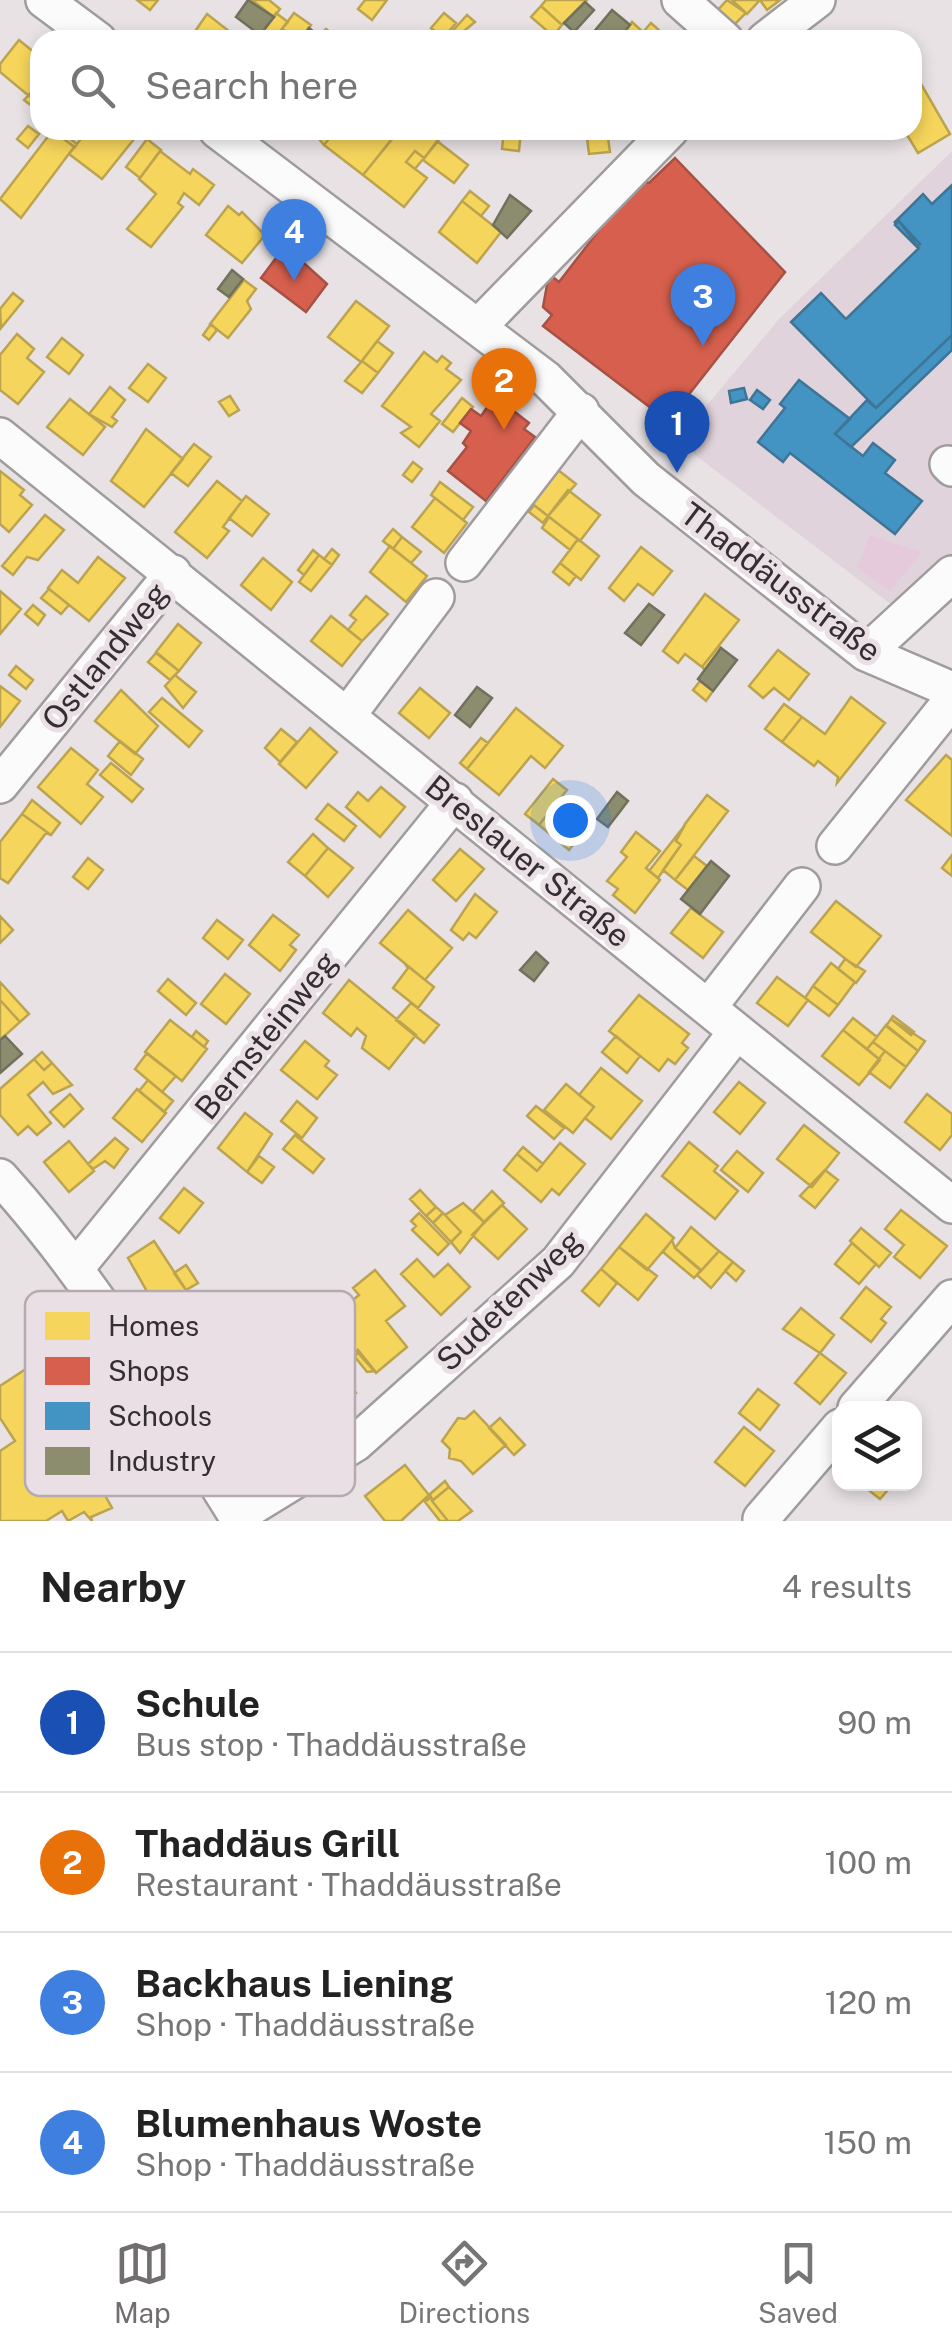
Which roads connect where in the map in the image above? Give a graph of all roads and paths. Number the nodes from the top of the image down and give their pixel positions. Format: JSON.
{"nodes":[{"id":1,"x":44,"y":0,"type":"edge"},
{"id":2,"x":680,"y":0,"type":"edge"},
{"id":3,"x":817,"y":0,"type":"edge"},
{"id":4,"x":84,"y":30,"type":"edge"},
{"id":5,"x":714,"y":30,"type":"edge"},
{"id":6,"x":778,"y":30,"type":"edge"},
{"id":7,"x":230,"y":140,"type":"edge"},
{"id":8,"x":660,"y":140,"type":"edge"},
{"id":9,"x":479,"y":326,"type":"junction"},
{"id":10,"x":581,"y":411,"type":"junction"},
{"id":11,"x":0,"y":436,"type":"edge"},
{"id":12,"x":464,"y":563,"type":"dead end"},
{"id":13,"x":173,"y":573,"type":"junction"},
{"id":14,"x":952,"y":574,"type":"edge"},
{"id":15,"x":436,"y":597,"type":"dead end"},
{"id":16,"x":866,"y":653,"type":"junction"},
{"id":17,"x":952,"y":690,"type":"edge"},
{"id":18,"x":952,"y":700,"type":"edge"},
{"id":19,"x":347,"y":716,"type":"junction"},
{"id":20,"x":0,"y":785,"type":"edge"},
{"id":21,"x":456,"y":801,"type":"junction"},
{"id":22,"x":835,"y":846,"type":"dead end"},
{"id":23,"x":802,"y":886,"type":"dead end"},
{"id":24,"x":708,"y":1008,"type":"junction"},
{"id":25,"x":735,"y":1034,"type":"junction"},
{"id":26,"x":0,"y":1177,"type":"edge"},
{"id":27,"x":952,"y":1205,"type":"edge"},
{"id":28,"x":76,"y":1268,"type":"junction"},
{"id":29,"x":91,"y":1291,"type":"edge"},
{"id":30,"x":952,"y":1298,"type":"edge"},
{"id":31,"x":862,"y":1401,"type":"edge"},
{"id":32,"x":832,"y":1437,"type":"edge"},
{"id":33,"x":355,"y":1444,"type":"edge"},
{"id":34,"x":224,"y":1496,"type":"edge"},
{"id":35,"x":273,"y":1496,"type":"edge"},
{"id":36,"x":238,"y":1518,"type":"edge"},
{"id":37,"x":760,"y":1518,"type":"dead end"}],
"edges":[{"from":1,"to":4,"type":"street"},
{"from":2,"to":5,"type":"street"},
{"from":3,"to":6,"type":"street"},
{"from":7,"to":9,"type":"street","name":"Thaddäusstraße"},
{"from":8,"to":9,"type":"street"},
{"from":9,"to":10,"type":"street","name":"Thaddäusstraße"},
{"from":10,"to":12,"type":"street"},
{"from":10,"to":16,"type":"street","name":"Thaddäusstraße"},
{"from":11,"to":13,"type":"street","name":"Breslauer Straße"},
{"from":13,"to":19,"type":"street","name":"Breslauer Straße"},
{"from":13,"to":20,"type":"street","name":"Ostlandweg"},
{"from":14,"to":16,"type":"street"},
{"from":15,"to":19,"type":"street"},
{"from":16,"to":17,"type":"street","name":"Thaddäusstraße"},
{"from":18,"to":22,"type":"street"},
{"from":19,"to":21,"type":"street","name":"Breslauer Straße"},
{"from":21,"to":24,"type":"street","name":"Breslauer Straße"},
{"from":21,"to":28,"type":"street","name":"Bernsteinweg"},
{"from":23,"to":24,"type":"street"},
{"from":24,"to":25,"type":"street","name":"Breslauer Straße"},
{"from":25,"to":27,"type":"street","name":"Breslauer Straße"},
{"from":25,"to":33,"type":"street","name":"Sudetenweg"},
{"from":26,"to":28,"type":"street"},
{"from":28,"to":29,"type":"street"},
{"from":30,"to":31,"type":"street"},
{"from":32,"to":37,"type":"street"},
{"from":34,"to":36,"type":"street"},
{"from":35,"to":36,"type":"street","name":"Sudetenweg"}]}
